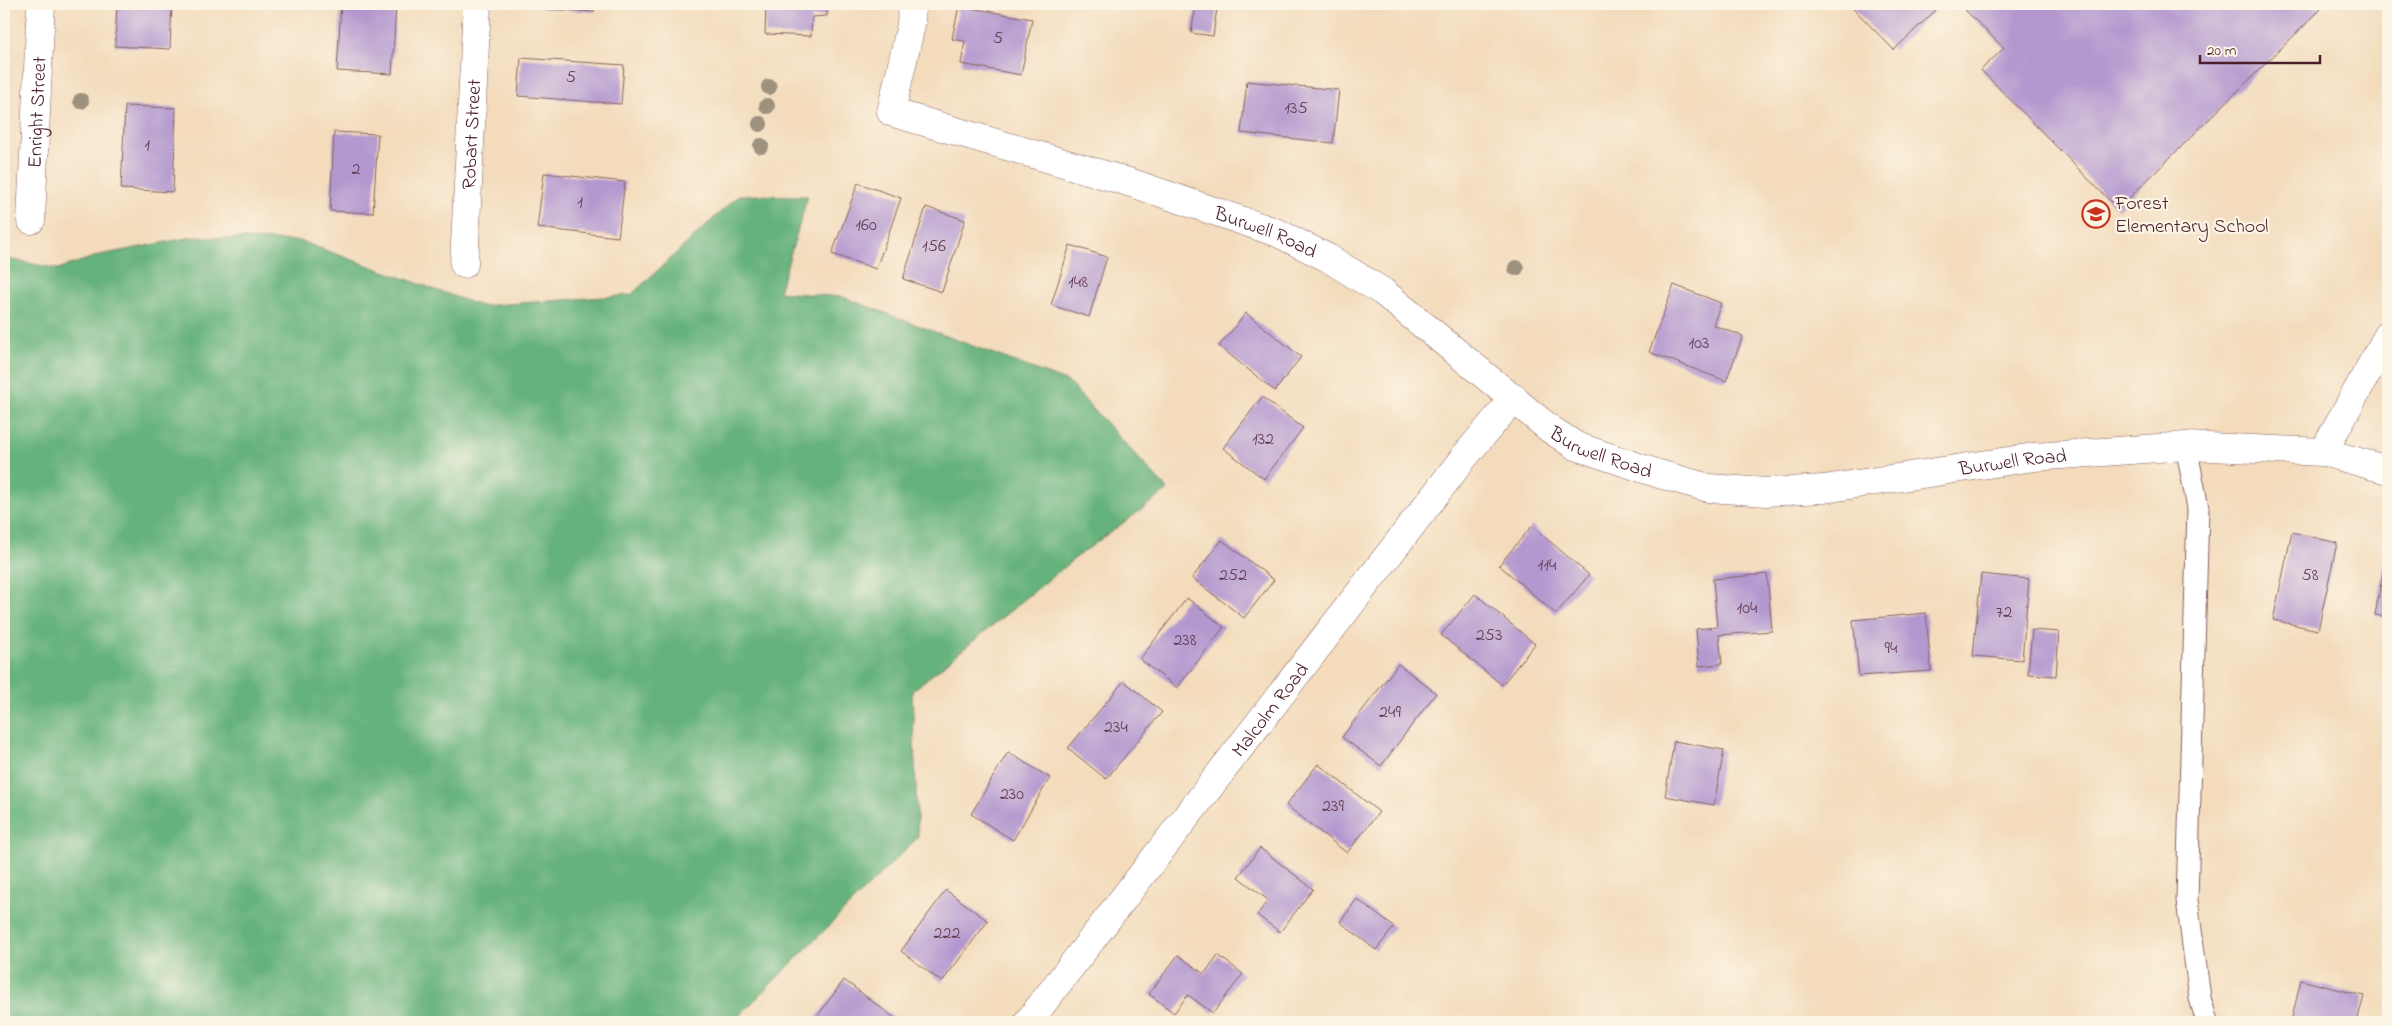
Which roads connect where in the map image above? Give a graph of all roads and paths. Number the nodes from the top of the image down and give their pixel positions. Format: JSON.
{"nodes":[{"id":1,"x":41,"y":4,"type":"edge"},
{"id":2,"x":477,"y":4,"type":"edge"},
{"id":3,"x":912,"y":4,"type":"edge"},
{"id":4,"x":31,"y":220,"type":"dead end"},
{"id":5,"x":464,"y":264,"type":"dead end"},
{"id":6,"x":2388,"y":335,"type":"edge"},
{"id":7,"x":1514,"y":398,"type":"junction"},
{"id":8,"x":2186,"y":446,"type":"junction"},
{"id":9,"x":2323,"y":452,"type":"junction"},
{"id":10,"x":2388,"y":470,"type":"edge"},
{"id":11,"x":1028,"y":1022,"type":"edge"},
{"id":12,"x":2207,"y":1022,"type":"edge"}],
"edges":[{"from":1,"to":4,"type":"street","name":"Enright Street"},
{"from":2,"to":5,"type":"street","name":"Robart Street"},
{"from":3,"to":7,"type":"street","name":"Burwell Road"},
{"from":6,"to":9,"type":"street"},
{"from":7,"to":8,"type":"street","name":"Burwell Road"},
{"from":7,"to":11,"type":"street","name":"Malcolm Road"},
{"from":8,"to":9,"type":"street","name":"Burwell Road"},
{"from":8,"to":12,"type":"lane"},
{"from":9,"to":10,"type":"street","name":"Burwell Road"}]}
